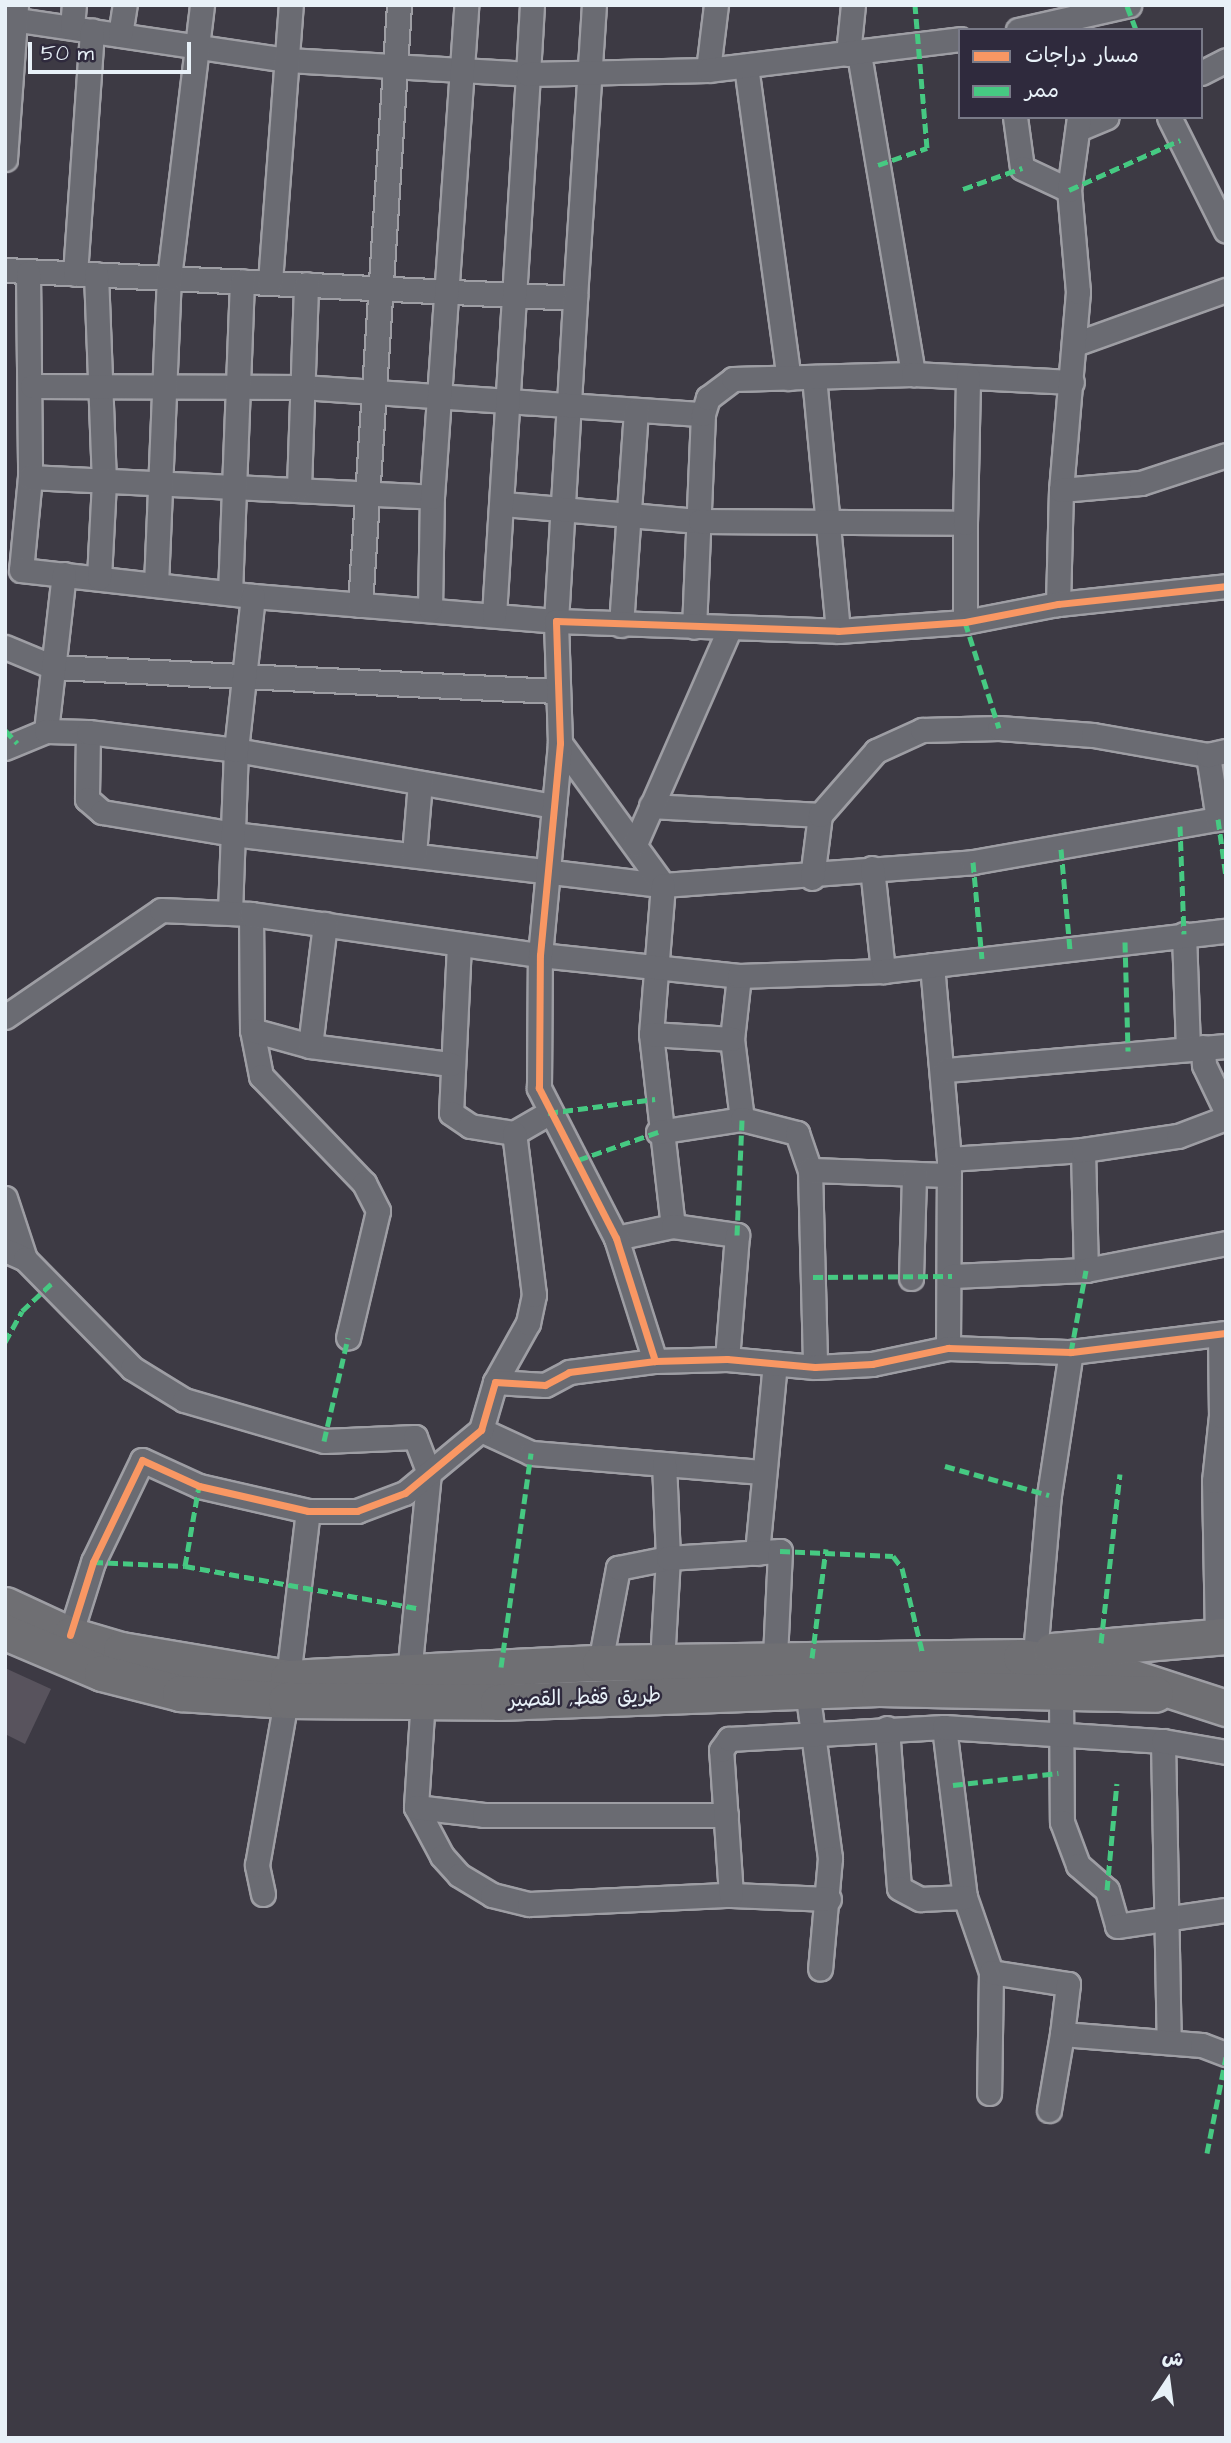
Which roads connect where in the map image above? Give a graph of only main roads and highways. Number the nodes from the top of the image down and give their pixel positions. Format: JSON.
{"nodes":[{"id":1,"x":5,"y":1605,"type":"edge"},
{"id":2,"x":5,"y":1632,"type":"edge"},
{"id":3,"x":1221,"y":1636,"type":"edge"},
{"id":4,"x":1028,"y":1655,"type":"junction"},
{"id":5,"x":416,"y":1685,"type":"junction"},
{"id":6,"x":287,"y":1689,"type":"junction"},
{"id":7,"x":1176,"y":1693,"type":"junction"},
{"id":8,"x":1226,"y":1708,"type":"edge"}],
"edges":[{"from":1,"to":6,"type":"main road","name":"طريق قفط, القصير"},
{"from":2,"to":6,"type":"main road","name":"طريق قفط, القصير"},
{"from":3,"to":4,"type":"main road","name":"طريق قفط, القصير"},
{"from":4,"to":5,"type":"main road","name":"طريق قفط, القصير"},
{"from":4,"to":7,"type":"main road","name":"طريق قفط, القصير"},
{"from":5,"to":6,"type":"main road","name":"طريق قفط, القصير"},
{"from":5,"to":7,"type":"main road","name":"طريق قفط, القصير"},
{"from":7,"to":8,"type":"main road","name":"طريق قفط, القصير"}]}
